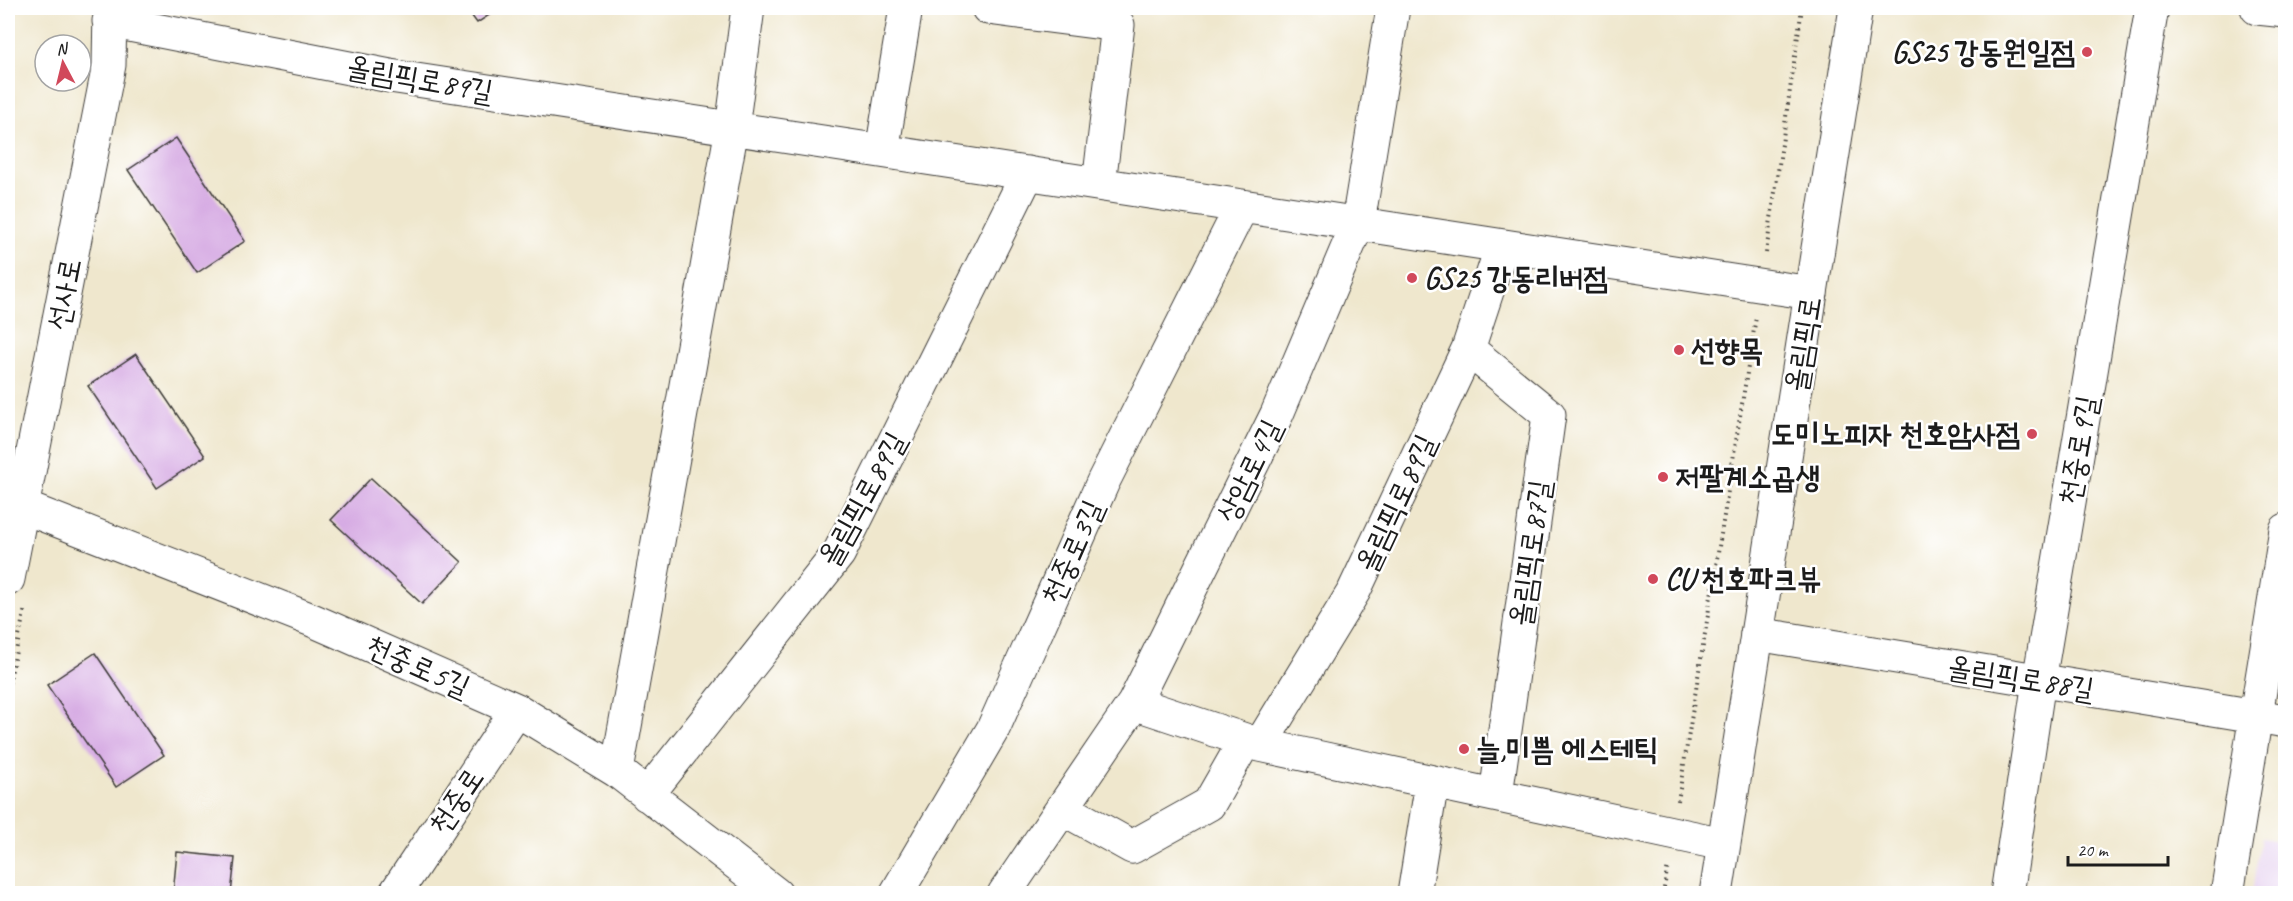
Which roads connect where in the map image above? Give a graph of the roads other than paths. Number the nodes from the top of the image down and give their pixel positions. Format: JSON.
{"nodes":[{"id":1,"x":748,"y":8,"type":"edge"},
{"id":2,"x":906,"y":8,"type":"edge"},
{"id":3,"x":988,"y":8,"type":"edge"},
{"id":4,"x":1393,"y":8,"type":"edge"},
{"id":5,"x":1856,"y":8,"type":"edge"},
{"id":6,"x":2152,"y":8,"type":"edge"},
{"id":7,"x":2257,"y":8,"type":"edge"},
{"id":8,"x":2286,"y":11,"type":"edge"},
{"id":9,"x":110,"y":14,"type":"edge"},
{"id":10,"x":732,"y":128,"type":"junction"},
{"id":11,"x":882,"y":151,"type":"junction"},
{"id":12,"x":1028,"y":173,"type":"junction"},
{"id":13,"x":1099,"y":184,"type":"junction"},
{"id":14,"x":1242,"y":206,"type":"junction"},
{"id":15,"x":1358,"y":224,"type":"junction"},
{"id":16,"x":1502,"y":246,"type":"junction"},
{"id":17,"x":1811,"y":293,"type":"junction"},
{"id":18,"x":1468,"y":349,"type":"junction"},
{"id":19,"x":23,"y":507,"type":"junction"},
{"id":20,"x":2286,"y":530,"type":"edge"},
{"id":21,"x":8,"y":579,"type":"edge"},
{"id":22,"x":1756,"y":634,"type":"junction"},
{"id":23,"x":2039,"y":681,"type":"junction"},
{"id":24,"x":1134,"y":703,"type":"junction"},
{"id":25,"x":517,"y":710,"type":"junction"},
{"id":26,"x":2270,"y":719,"type":"edge"},
{"id":27,"x":1253,"y":743,"type":"junction"},
{"id":28,"x":616,"y":771,"type":"junction"},
{"id":29,"x":1432,"y":782,"type":"junction"},
{"id":30,"x":647,"y":795,"type":"junction"},
{"id":31,"x":1496,"y":795,"type":"junction"},
{"id":32,"x":1062,"y":808,"type":"junction"},
{"id":33,"x":1723,"y":844,"type":"junction"},
{"id":34,"x":395,"y":894,"type":"edge"},
{"id":35,"x":776,"y":894,"type":"edge"},
{"id":36,"x":896,"y":894,"type":"edge"},
{"id":37,"x":1004,"y":894,"type":"edge"},
{"id":38,"x":1414,"y":894,"type":"edge"},
{"id":39,"x":1716,"y":894,"type":"edge"},
{"id":40,"x":2007,"y":894,"type":"edge"},
{"id":41,"x":2227,"y":894,"type":"edge"}],
"edges":[{"from":1,"to":10,"type":"street"},
{"from":2,"to":11,"type":"street"},
{"from":3,"to":13,"type":"street"},
{"from":4,"to":15,"type":"street","name":"상암로4길"},
{"from":5,"to":17,"type":"street","name":"올림픽로"},
{"from":6,"to":23,"type":"street","name":"천중로9길"},
{"from":7,"to":8,"type":"street"},
{"from":9,"to":10,"type":"street","name":"올림픽로89길"},
{"from":9,"to":19,"type":"street","name":"선사로"},
{"from":10,"to":11,"type":"street","name":"올림픽로89길"},
{"from":10,"to":28,"type":"street"},
{"from":11,"to":12,"type":"street","name":"올림픽로89길"},
{"from":12,"to":13,"type":"street","name":"올림픽로89길"},
{"from":12,"to":30,"type":"street","name":"올림픽로89길"},
{"from":13,"to":14,"type":"street","name":"올림픽로89길"},
{"from":14,"to":15,"type":"street","name":"올림픽로89길"},
{"from":14,"to":36,"type":"street","name":"천중로3길"},
{"from":15,"to":16,"type":"street","name":"올림픽로89길"},
{"from":15,"to":24,"type":"street","name":"상암로4길"},
{"from":16,"to":17,"type":"street","name":"올림픽로89길"},
{"from":16,"to":18,"type":"street","name":"올림픽로89길"},
{"from":17,"to":22,"type":"street","name":"올림픽로"},
{"from":18,"to":27,"type":"street","name":"올림픽로89길"},
{"from":18,"to":31,"type":"street","name":"올림픽로87길"},
{"from":19,"to":21,"type":"street","name":"선사로"},
{"from":19,"to":25,"type":"street","name":"천중로5길"},
{"from":20,"to":26,"type":"street"},
{"from":22,"to":23,"type":"street","name":"올림픽로88길"},
{"from":22,"to":33,"type":"street","name":"올림픽로"},
{"from":23,"to":26,"type":"street","name":"올림픽로88길"},
{"from":23,"to":40,"type":"street","name":"천중로9길"},
{"from":24,"to":27,"type":"street"},
{"from":24,"to":32,"type":"street","name":"상암로4길"},
{"from":25,"to":28,"type":"street","name":"천중로5길"},
{"from":25,"to":34,"type":"street","name":"천중로"},
{"from":26,"to":41,"type":"street"},
{"from":27,"to":29,"type":"street"},
{"from":27,"to":32,"type":"street"},
{"from":28,"to":30,"type":"street","name":"천중로5길"},
{"from":29,"to":31,"type":"street"},
{"from":29,"to":38,"type":"street"},
{"from":30,"to":35,"type":"street","name":"천중로5길"},
{"from":31,"to":33,"type":"street"},
{"from":32,"to":37,"type":"street","name":"상암로4길"},
{"from":33,"to":39,"type":"street","name":"올림픽로"}]}
